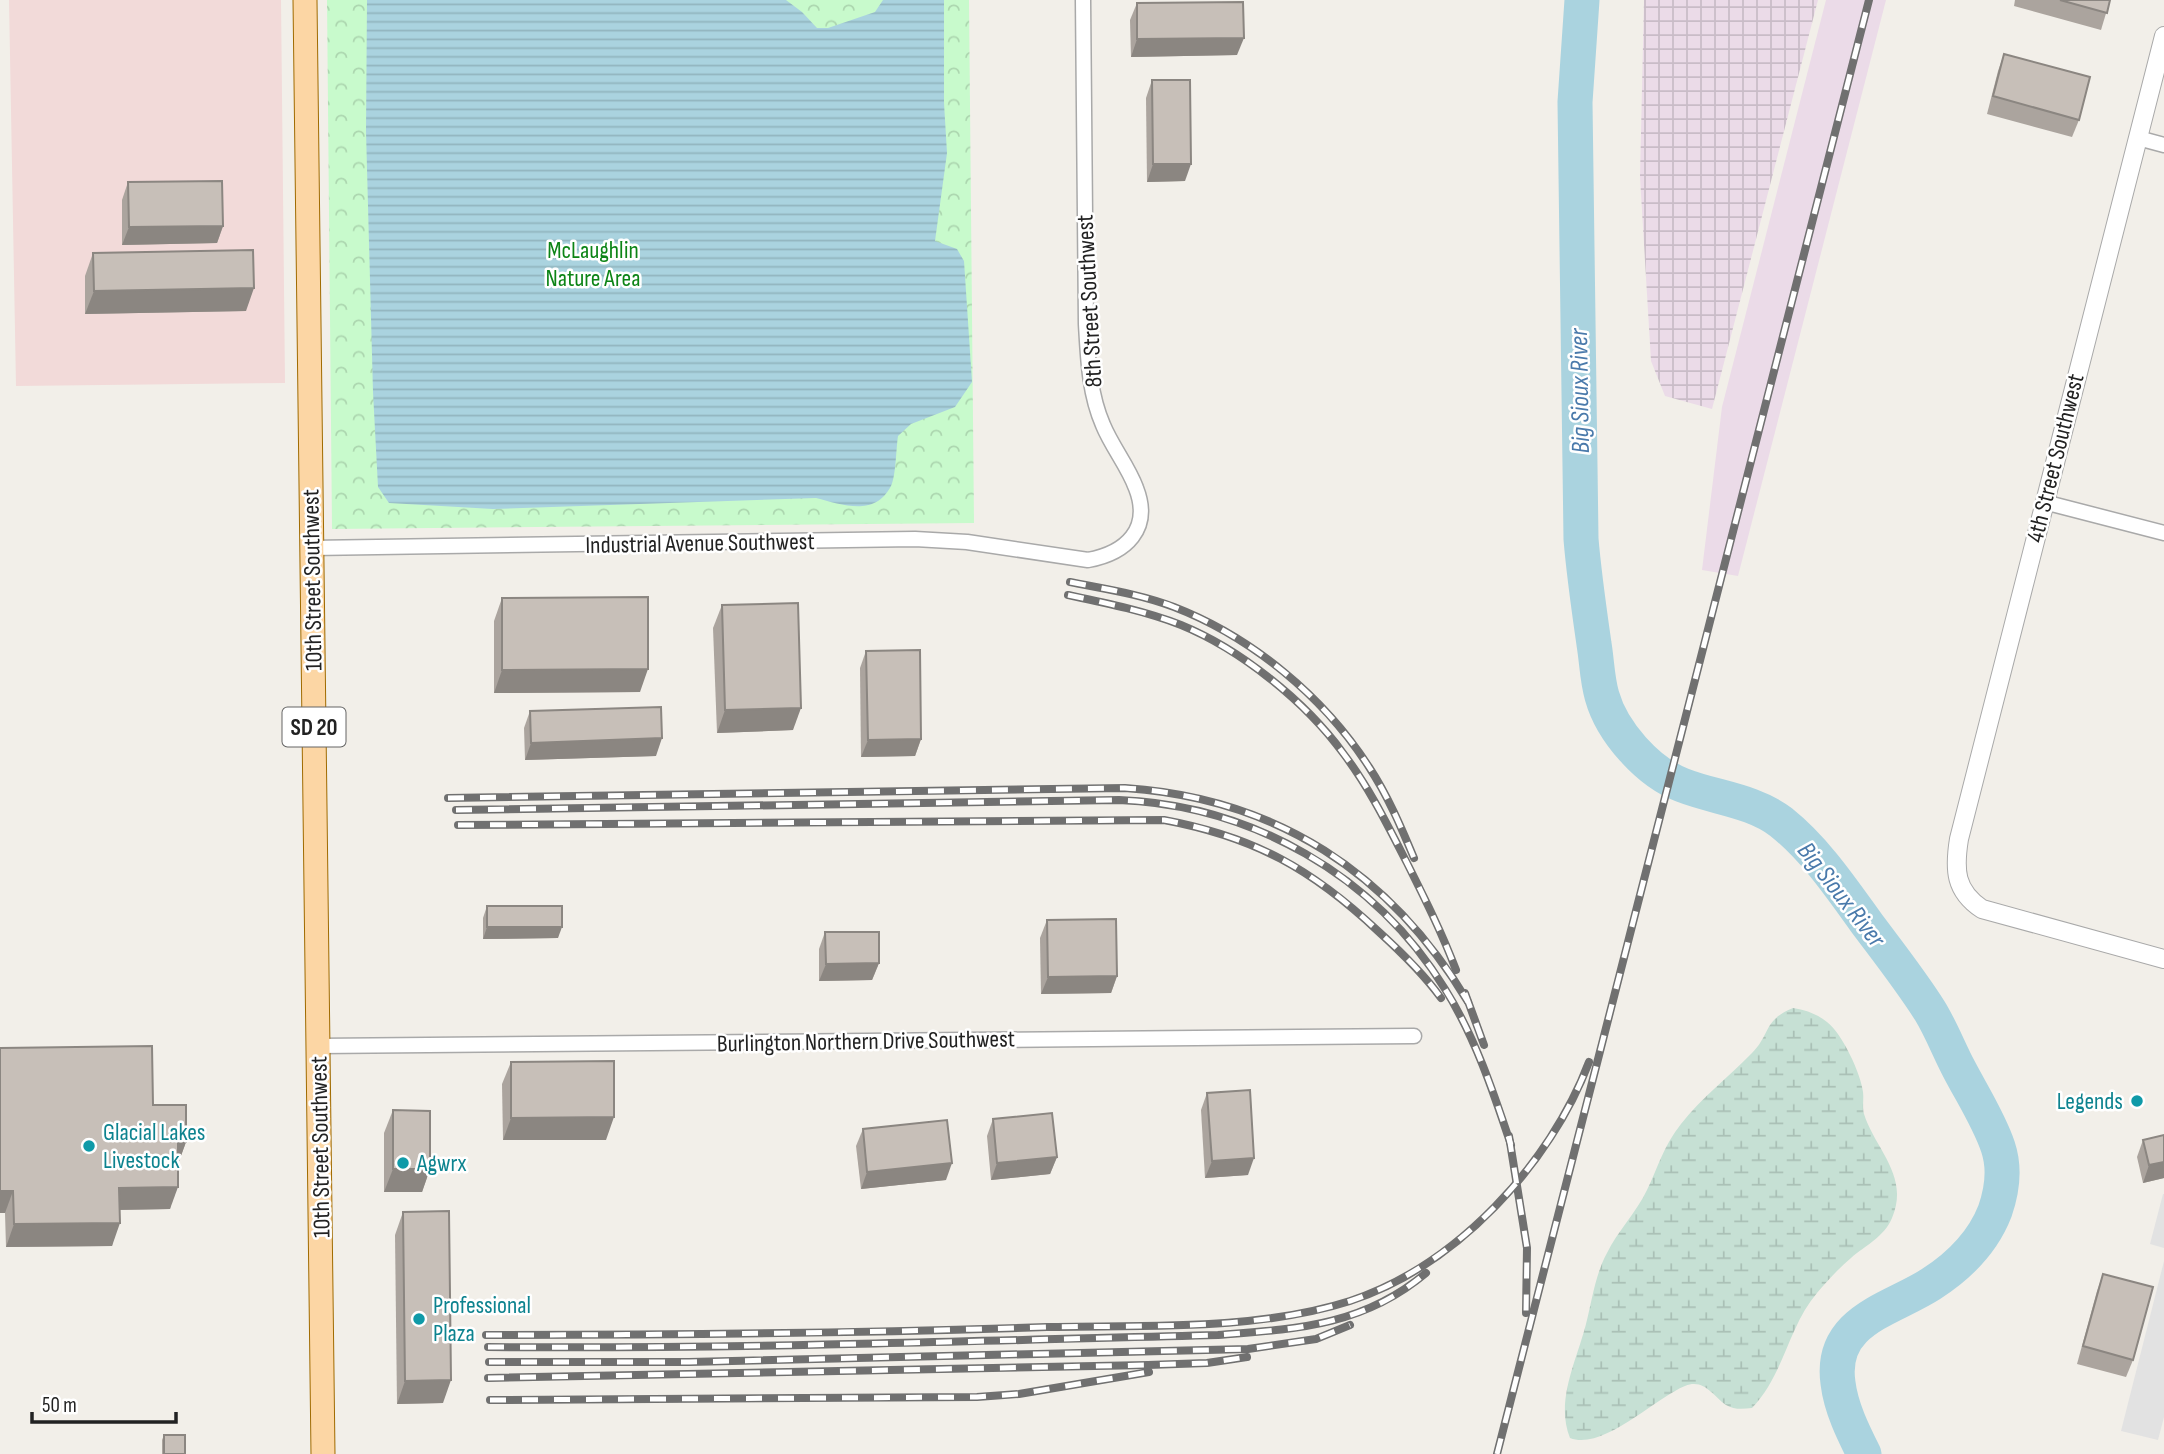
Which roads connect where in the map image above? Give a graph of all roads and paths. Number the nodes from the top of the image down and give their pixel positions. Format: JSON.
{"nodes":[{"id":1,"x":305,"y":0,"type":"edge"},
{"id":2,"x":1083,"y":0,"type":"edge"},
{"id":3,"x":2164,"y":36,"type":"edge"},
{"id":4,"x":2138,"y":138,"type":"junction"},
{"id":5,"x":2164,"y":145,"type":"edge"},
{"id":6,"x":2044,"y":502,"type":"junction"},
{"id":7,"x":2164,"y":533,"type":"edge"},
{"id":8,"x":311,"y":548,"type":"junction"},
{"id":9,"x":1088,"y":560,"type":"joint"},
{"id":10,"x":2164,"y":959,"type":"edge"},
{"id":11,"x":1415,"y":1036,"type":"dead end"},
{"id":12,"x":318,"y":1046,"type":"junction"},
{"id":13,"x":323,"y":1454,"type":"edge"}],
"edges":[{"from":1,"to":8,"type":"main road","name":"10th Street Southwest","number":"SD 20"},
{"from":2,"to":9,"type":"street","name":"8th Street Southwest"},
{"from":3,"to":4,"type":"street","name":"4th Street Southwest"},
{"from":4,"to":5,"type":"street"},
{"from":4,"to":6,"type":"street","name":"4th Street Southwest"},
{"from":6,"to":7,"type":"street"},
{"from":6,"to":10,"type":"street","name":"4th Street Southwest"},
{"from":8,"to":9,"type":"street","name":"Industrial Avenue Southwest"},
{"from":8,"to":12,"type":"main road","name":"10th Street Southwest","number":"SD 20"},
{"from":11,"to":12,"type":"street","name":"Burlington Northern Drive Southwest"},
{"from":12,"to":13,"type":"main road","name":"10th Street Southwest","number":"SD 20"}]}
